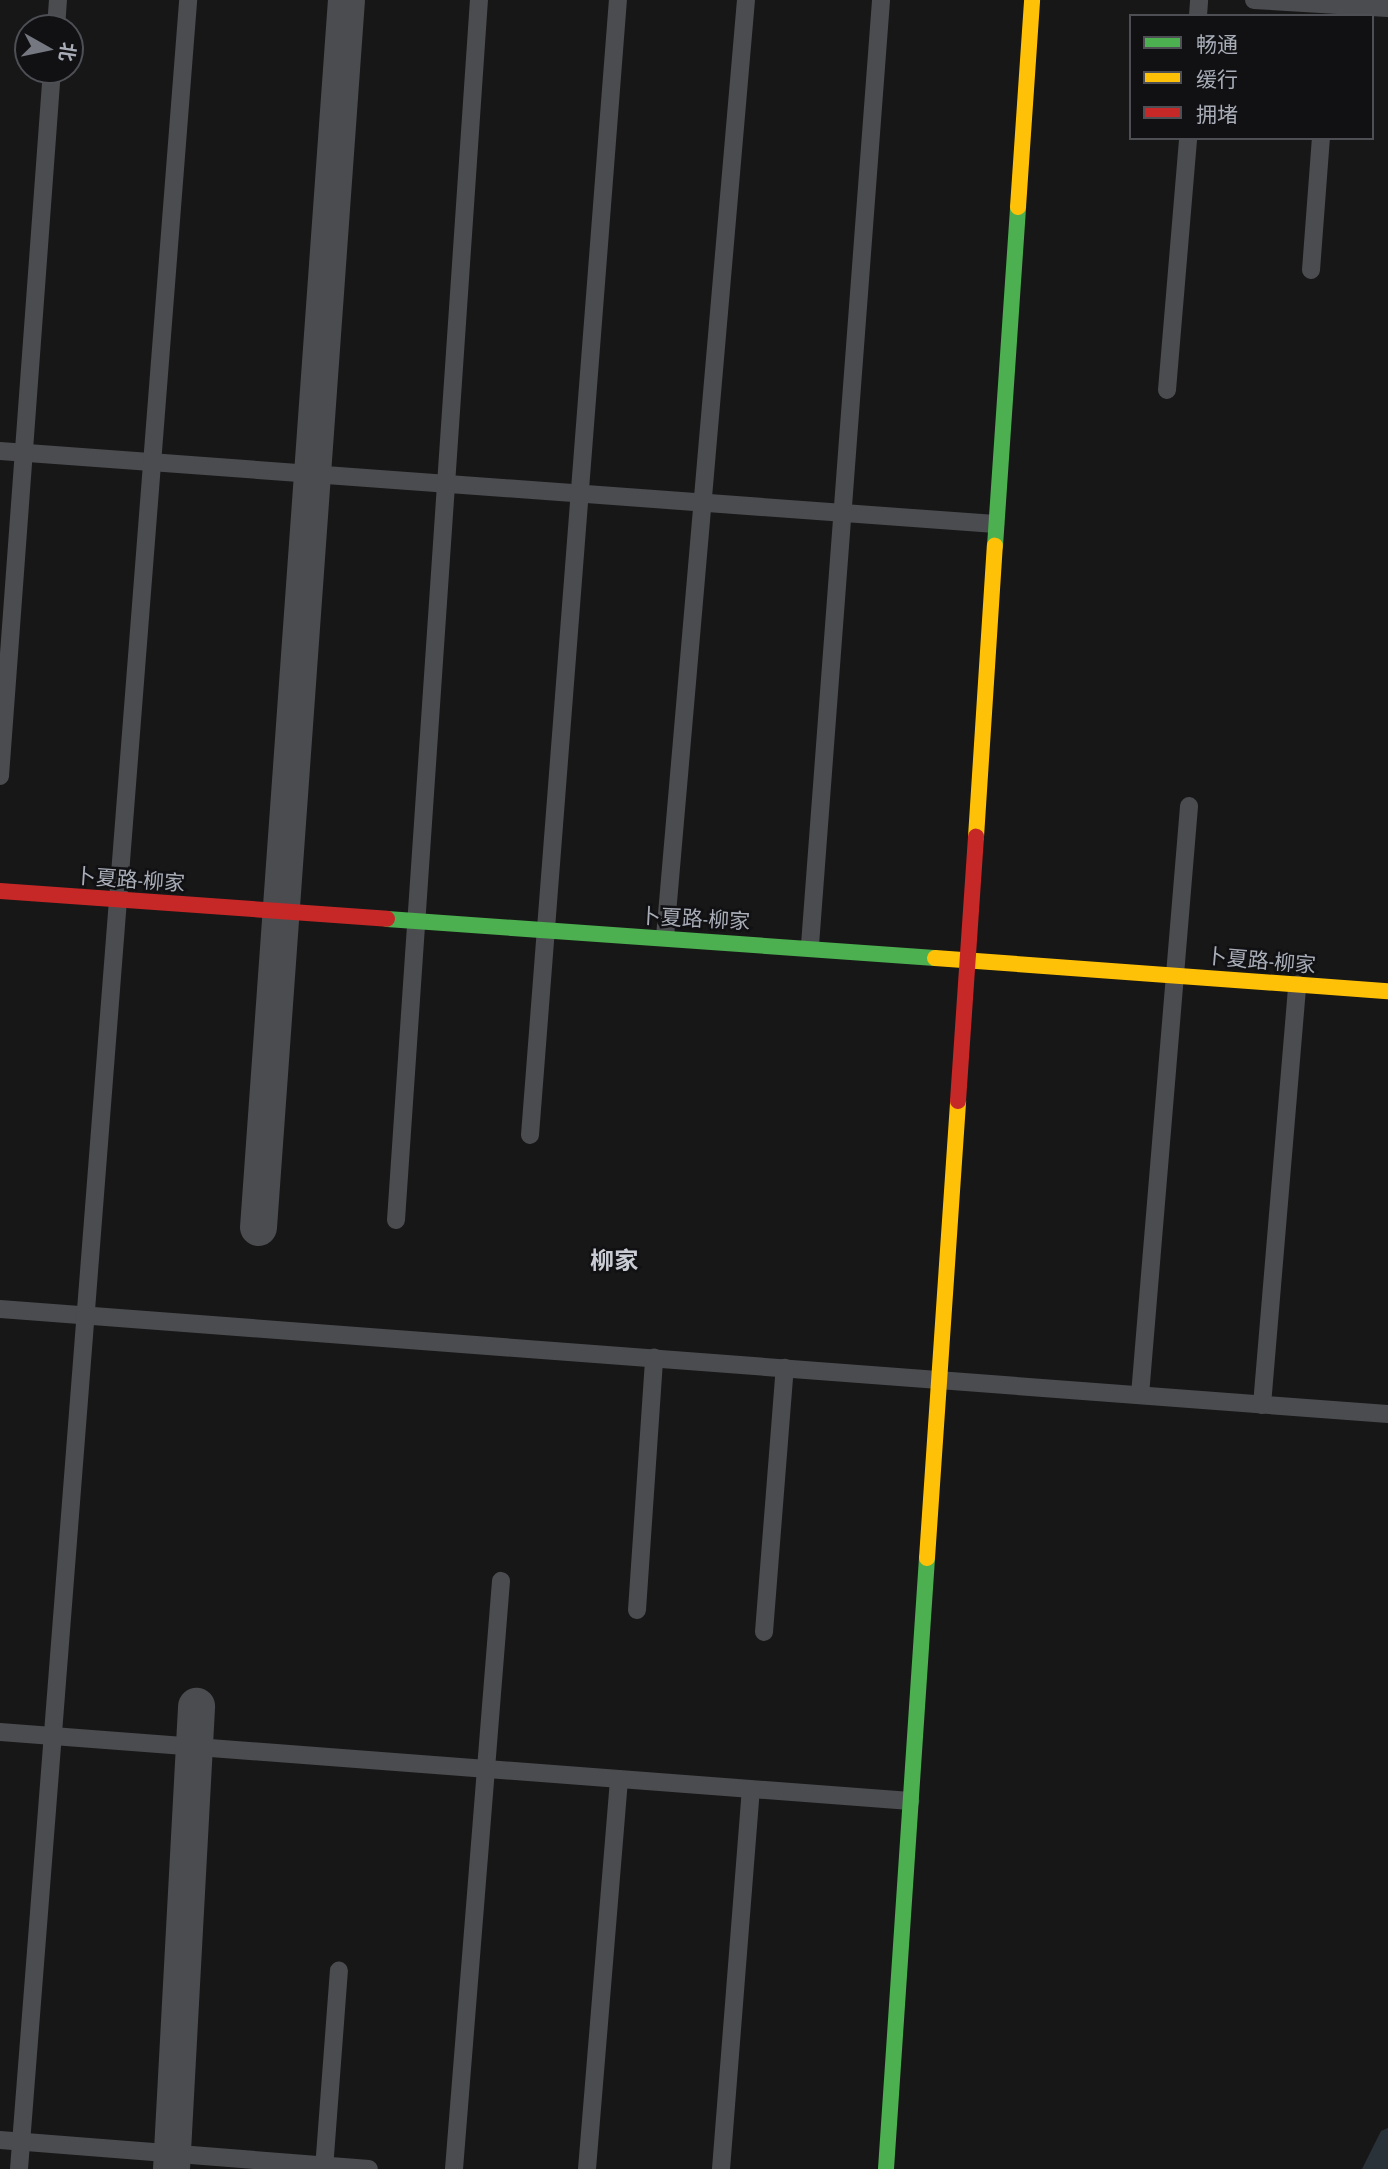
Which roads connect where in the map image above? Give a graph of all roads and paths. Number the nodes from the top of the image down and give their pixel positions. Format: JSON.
{"nodes":[{"id":1,"x":188,"y":0,"type":"edge"},
{"id":2,"x":346,"y":0,"type":"edge"},
{"id":3,"x":480,"y":0,"type":"edge"},
{"id":4,"x":618,"y":0,"type":"edge"},
{"id":5,"x":746,"y":0,"type":"edge"},
{"id":6,"x":881,"y":0,"type":"edge"},
{"id":7,"x":1032,"y":0,"type":"edge"},
{"id":8,"x":1254,"y":0,"type":"edge"},
{"id":9,"x":1331,"y":7,"type":"edge"},
{"id":10,"x":1388,"y":8,"type":"edge"},
{"id":11,"x":51,"y":84,"type":"edge"},
{"id":12,"x":1188,"y":140,"type":"edge"},
{"id":13,"x":1321,"y":140,"type":"edge"},
{"id":14,"x":1311,"y":270,"type":"dead end"},
{"id":15,"x":1167,"y":390,"type":"dead end"},
{"id":16,"x":0,"y":451,"type":"edge"},
{"id":17,"x":24,"y":453,"type":"junction"},
{"id":18,"x":152,"y":462,"type":"junction"},
{"id":19,"x":314,"y":474,"type":"junction"},
{"id":20,"x":446,"y":484,"type":"junction"},
{"id":21,"x":579,"y":493,"type":"junction"},
{"id":22,"x":703,"y":503,"type":"junction"},
{"id":23,"x":843,"y":513,"type":"junction"},
{"id":24,"x":995,"y":524,"type":"junction"},
{"id":25,"x":0,"y":776,"type":"edge"},
{"id":26,"x":1189,"y":806,"type":"dead end"},
{"id":27,"x":0,"y":891,"type":"edge"},
{"id":28,"x":118,"y":900,"type":"junction"},
{"id":29,"x":281,"y":912,"type":"junction"},
{"id":30,"x":416,"y":920,"type":"junction"},
{"id":31,"x":546,"y":929,"type":"junction"},
{"id":32,"x":665,"y":937,"type":"junction"},
{"id":33,"x":810,"y":945,"type":"junction"},
{"id":34,"x":966,"y":957,"type":"junction"},
{"id":35,"x":1174,"y":974,"type":"junction"},
{"id":36,"x":1297,"y":984,"type":"junction"},
{"id":37,"x":1388,"y":991,"type":"edge"},
{"id":38,"x":530,"y":1135,"type":"dead end"},
{"id":39,"x":396,"y":1220,"type":"dead end"},
{"id":40,"x":258,"y":1227,"type":"dead end"},
{"id":41,"x":0,"y":1309,"type":"edge"},
{"id":42,"x":86,"y":1315,"type":"junction"},
{"id":43,"x":654,"y":1358,"type":"junction"},
{"id":44,"x":785,"y":1368,"type":"junction"},
{"id":45,"x":938,"y":1379,"type":"junction"},
{"id":46,"x":1140,"y":1395,"type":"junction"},
{"id":47,"x":1262,"y":1405,"type":"junction"},
{"id":48,"x":1388,"y":1408,"type":"edge"},
{"id":49,"x":501,"y":1581,"type":"dead end"},
{"id":50,"x":637,"y":1610,"type":"dead end"},
{"id":51,"x":764,"y":1633,"type":"dead end"},
{"id":52,"x":196,"y":1706,"type":"dead end"},
{"id":53,"x":0,"y":1732,"type":"edge"},
{"id":54,"x":53,"y":1736,"type":"junction"},
{"id":55,"x":194,"y":1747,"type":"junction"},
{"id":56,"x":486,"y":1769,"type":"junction"},
{"id":57,"x":619,"y":1779,"type":"junction"},
{"id":58,"x":751,"y":1789,"type":"junction"},
{"id":59,"x":910,"y":1801,"type":"junction"},
{"id":60,"x":339,"y":1971,"type":"dead end"},
{"id":61,"x":0,"y":2140,"type":"edge"},
{"id":62,"x":22,"y":2141,"type":"junction"},
{"id":63,"x":172,"y":2161,"type":"edge"},
{"id":64,"x":324,"y":2167,"type":"edge"},
{"id":65,"x":19,"y":2169,"type":"edge"},
{"id":66,"x":369,"y":2169,"type":"edge"},
{"id":67,"x":454,"y":2169,"type":"edge"},
{"id":68,"x":587,"y":2169,"type":"edge"},
{"id":69,"x":721,"y":2169,"type":"edge"},
{"id":70,"x":886,"y":2169,"type":"edge"}],
"edges":[{"from":1,"to":18,"type":"lane"},
{"from":2,"to":19,"type":"street"},
{"from":3,"to":20,"type":"lane"},
{"from":4,"to":21,"type":"lane"},
{"from":5,"to":22,"type":"lane"},
{"from":6,"to":23,"type":"lane"},
{"from":7,"to":24,"type":"street"},
{"from":8,"to":9,"type":"lane"},
{"from":9,"to":10,"type":"lane"},
{"from":11,"to":17,"type":"lane"},
{"from":12,"to":15,"type":"lane"},
{"from":13,"to":14,"type":"lane"},
{"from":16,"to":17,"type":"lane"},
{"from":17,"to":18,"type":"lane"},
{"from":17,"to":25,"type":"lane"},
{"from":18,"to":19,"type":"lane"},
{"from":18,"to":28,"type":"lane"},
{"from":19,"to":20,"type":"lane"},
{"from":19,"to":29,"type":"street"},
{"from":20,"to":21,"type":"lane"},
{"from":20,"to":30,"type":"lane"},
{"from":21,"to":22,"type":"lane"},
{"from":21,"to":31,"type":"lane"},
{"from":22,"to":23,"type":"lane"},
{"from":22,"to":32,"type":"lane"},
{"from":23,"to":24,"type":"lane"},
{"from":23,"to":33,"type":"lane"},
{"from":24,"to":34,"type":"street"},
{"from":26,"to":35,"type":"lane"},
{"from":27,"to":28,"type":"street","name":"卜夏路-柳家"},
{"from":28,"to":29,"type":"street","name":"卜夏路-柳家"},
{"from":28,"to":42,"type":"lane"},
{"from":29,"to":30,"type":"street","name":"卜夏路-柳家"},
{"from":29,"to":40,"type":"street"},
{"from":30,"to":31,"type":"street","name":"卜夏路-柳家"},
{"from":30,"to":39,"type":"lane"},
{"from":31,"to":32,"type":"street","name":"卜夏路-柳家"},
{"from":31,"to":38,"type":"lane"},
{"from":32,"to":33,"type":"street","name":"卜夏路-柳家"},
{"from":33,"to":34,"type":"street","name":"卜夏路-柳家"},
{"from":34,"to":35,"type":"street","name":"卜夏路-柳家"},
{"from":34,"to":45,"type":"street"},
{"from":35,"to":36,"type":"street","name":"卜夏路-柳家"},
{"from":35,"to":46,"type":"lane"},
{"from":36,"to":37,"type":"street","name":"卜夏路-柳家"},
{"from":36,"to":47,"type":"lane"},
{"from":41,"to":42,"type":"lane"},
{"from":42,"to":43,"type":"lane"},
{"from":42,"to":54,"type":"lane"},
{"from":43,"to":44,"type":"lane"},
{"from":43,"to":50,"type":"lane"},
{"from":44,"to":45,"type":"lane"},
{"from":44,"to":51,"type":"lane"},
{"from":45,"to":46,"type":"lane"},
{"from":45,"to":59,"type":"street"},
{"from":46,"to":47,"type":"lane"},
{"from":47,"to":48,"type":"lane"},
{"from":49,"to":56,"type":"lane"},
{"from":52,"to":55,"type":"street"},
{"from":53,"to":54,"type":"lane"},
{"from":54,"to":55,"type":"lane"},
{"from":54,"to":62,"type":"lane"},
{"from":55,"to":56,"type":"lane"},
{"from":55,"to":63,"type":"street"},
{"from":56,"to":57,"type":"lane"},
{"from":56,"to":67,"type":"lane"},
{"from":57,"to":58,"type":"lane"},
{"from":57,"to":68,"type":"lane"},
{"from":58,"to":59,"type":"lane"},
{"from":58,"to":69,"type":"lane"},
{"from":59,"to":70,"type":"street"},
{"from":60,"to":64,"type":"lane"},
{"from":61,"to":62,"type":"lane"},
{"from":62,"to":63,"type":"lane"},
{"from":62,"to":65,"type":"lane"},
{"from":63,"to":64,"type":"lane"},
{"from":64,"to":66,"type":"lane"}]}
